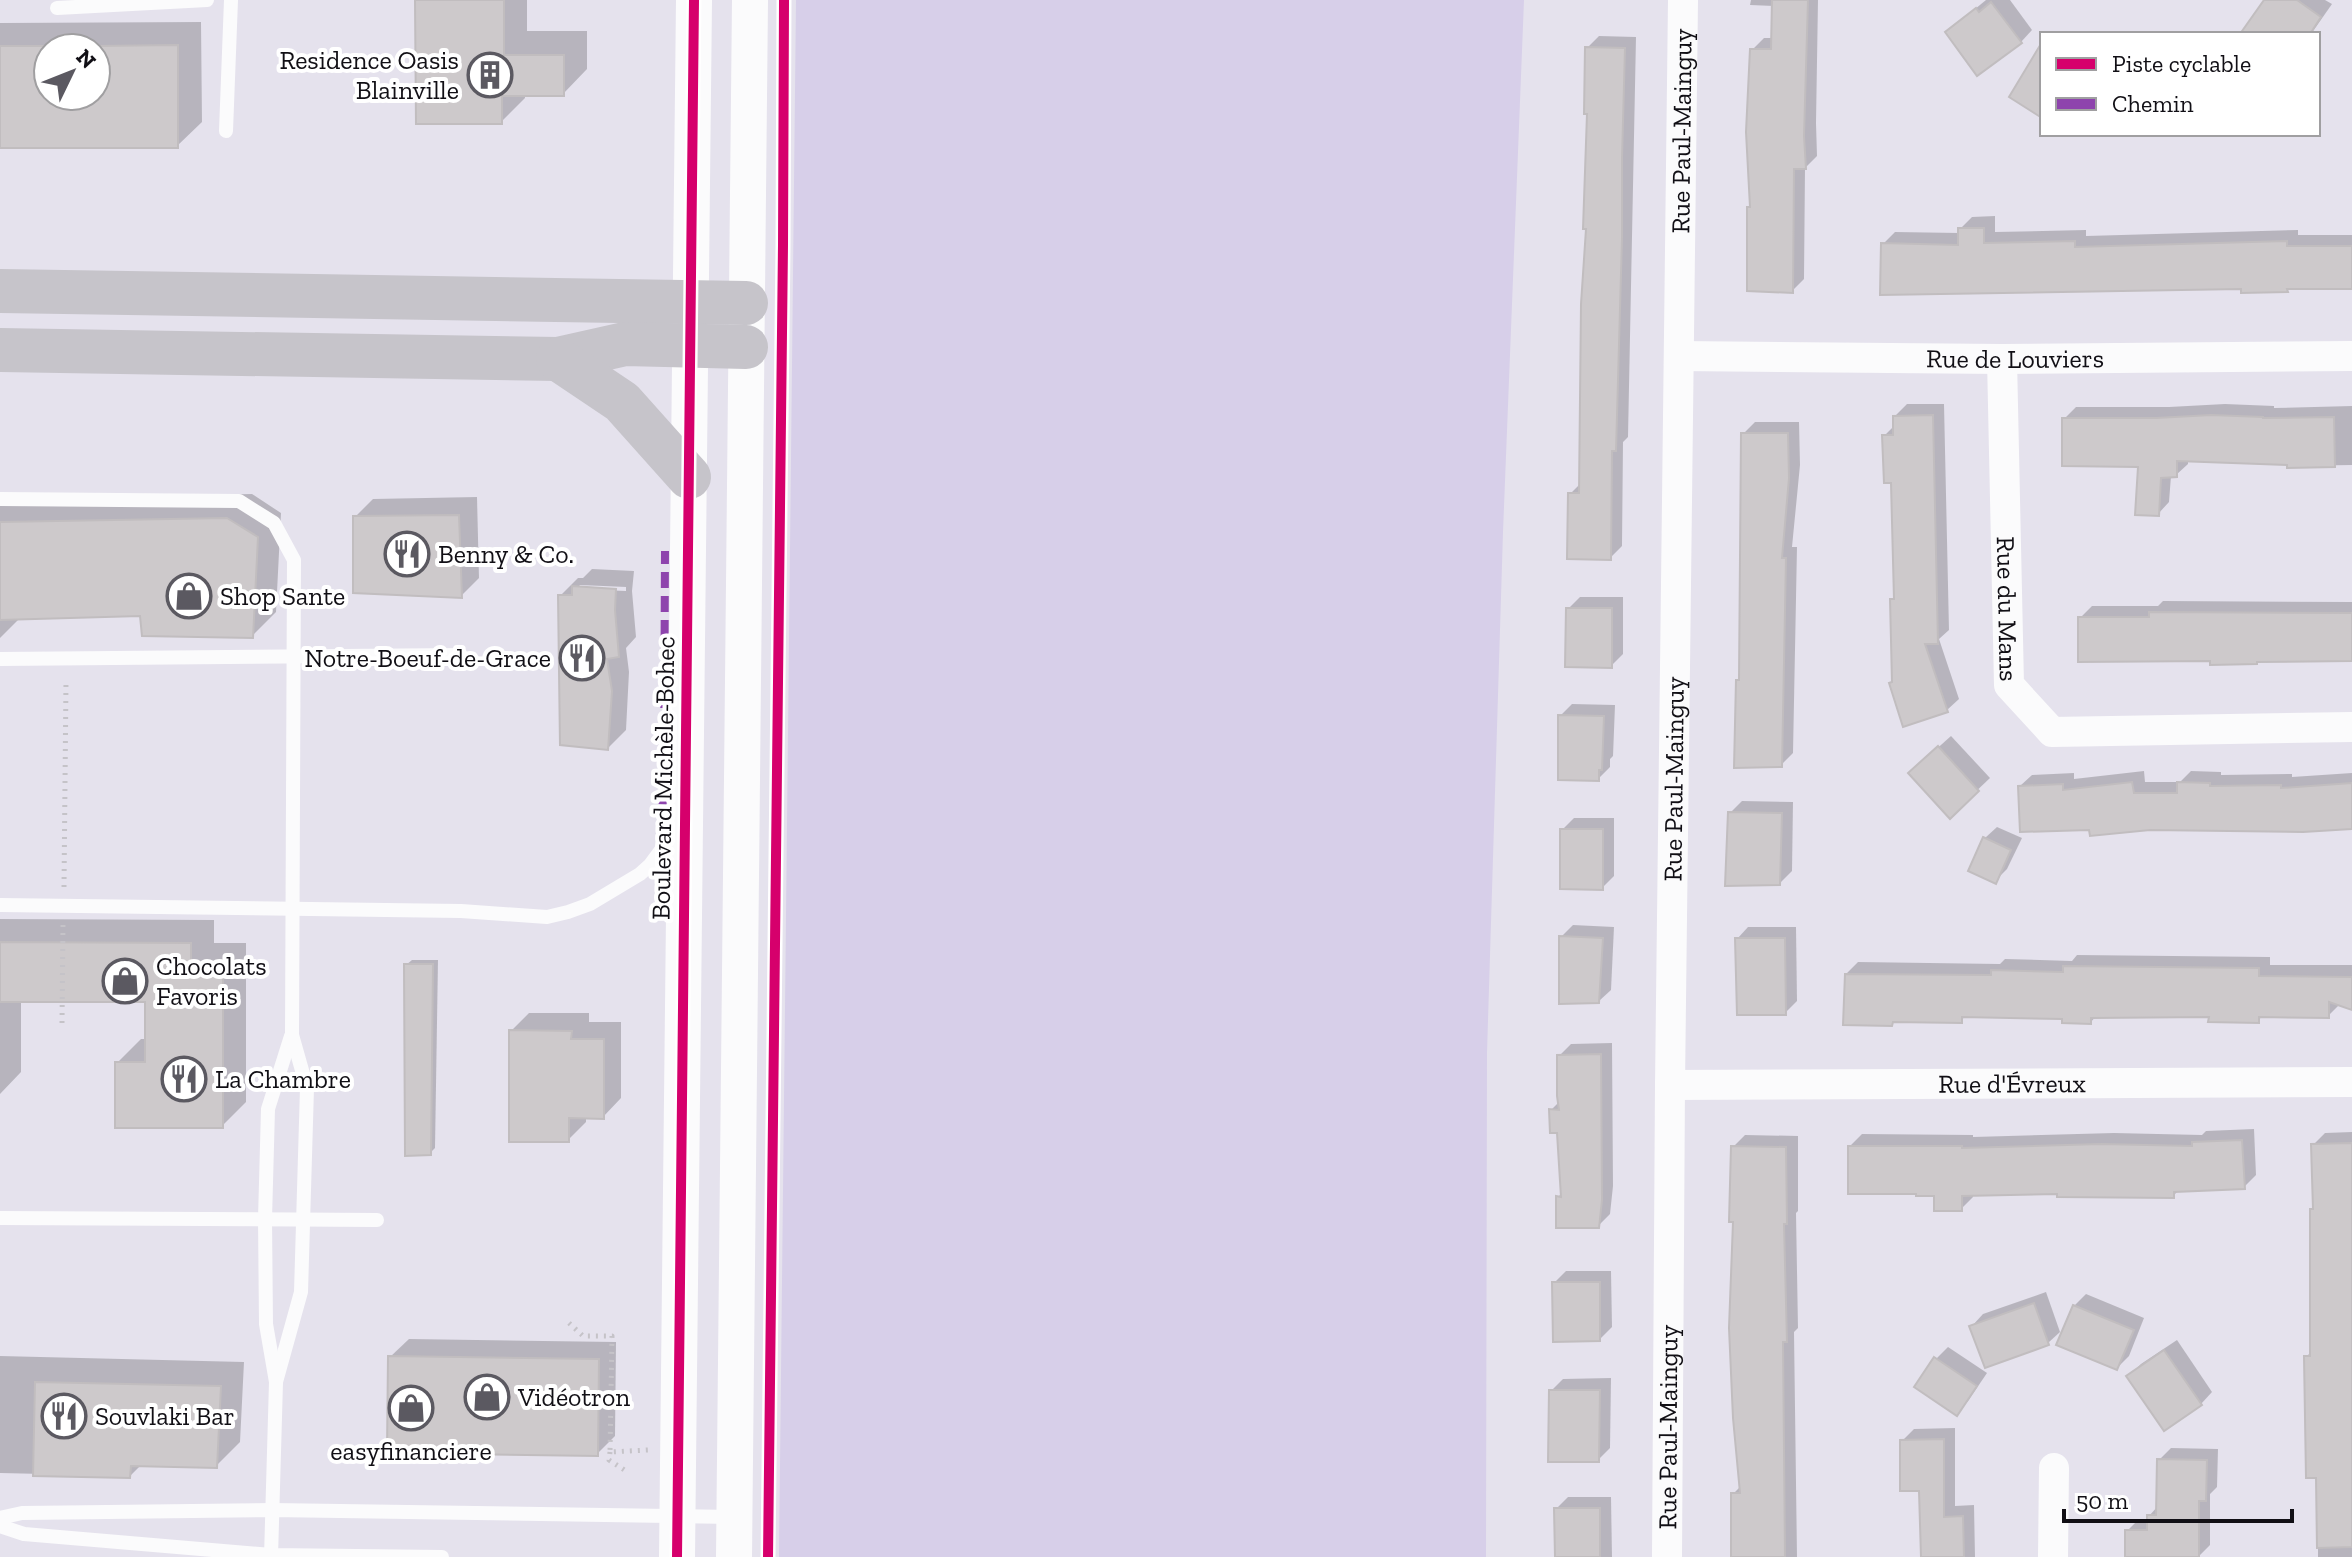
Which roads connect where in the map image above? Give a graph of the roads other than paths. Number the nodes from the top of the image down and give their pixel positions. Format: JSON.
{"nodes":[{"id":1,"x":207,"y":0,"type":"edge"},
{"id":2,"x":231,"y":0,"type":"edge"},
{"id":3,"x":694,"y":0,"type":"edge"},
{"id":4,"x":750,"y":0,"type":"edge"},
{"id":5,"x":1683,"y":0,"type":"edge"},
{"id":6,"x":57,"y":8,"type":"dead end"},
{"id":7,"x":226,"y":131,"type":"dead end"},
{"id":8,"x":0,"y":291,"type":"edge"},
{"id":9,"x":746,"y":303,"type":"junction"},
{"id":10,"x":690,"y":324,"type":"junction"},
{"id":11,"x":746,"y":347,"type":"junction"},
{"id":12,"x":0,"y":350,"type":"edge"},
{"id":13,"x":1679,"y":356,"type":"junction"},
{"id":14,"x":2352,"y":356,"type":"edge"},
{"id":15,"x":558,"y":359,"type":"junction"},
{"id":16,"x":2002,"y":359,"type":"junction"},
{"id":17,"x":689,"y":477,"type":"junction"},
{"id":18,"x":0,"y":499,"type":"edge"},
{"id":19,"x":461,"y":655,"type":"dead end"},
{"id":20,"x":293,"y":656,"type":"junction"},
{"id":21,"x":0,"y":659,"type":"edge"},
{"id":22,"x":2352,"y":727,"type":"edge"},
{"id":23,"x":686,"y":817,"type":"junction"},
{"id":24,"x":0,"y":905,"type":"edge"},
{"id":25,"x":292,"y":908,"type":"junction"},
{"id":26,"x":292,"y":1035,"type":"junction"},
{"id":27,"x":2352,"y":1082,"type":"edge"},
{"id":28,"x":1670,"y":1085,"type":"junction"},
{"id":29,"x":0,"y":1218,"type":"edge"},
{"id":30,"x":265,"y":1219,"type":"junction"},
{"id":31,"x":304,"y":1219,"type":"junction"},
{"id":32,"x":377,"y":1220,"type":"dead end"},
{"id":33,"x":276,"y":1382,"type":"junction"},
{"id":34,"x":2054,"y":1468,"type":"dead end"},
{"id":35,"x":272,"y":1510,"type":"junction"},
{"id":36,"x":677,"y":1515,"type":"junction"},
{"id":37,"x":734,"y":1517,"type":"junction"},
{"id":38,"x":0,"y":1518,"type":"edge"},
{"id":39,"x":0,"y":1526,"type":"edge"},
{"id":40,"x":271,"y":1556,"type":"edge"},
{"id":41,"x":415,"y":1557,"type":"edge"},
{"id":42,"x":442,"y":1557,"type":"edge"},
{"id":43,"x":677,"y":1557,"type":"edge"},
{"id":44,"x":734,"y":1557,"type":"edge"},
{"id":45,"x":1667,"y":1557,"type":"edge"},
{"id":46,"x":2053,"y":1557,"type":"edge"}],
"edges":[{"from":1,"to":6,"type":"lane"},
{"from":2,"to":7,"type":"lane"},
{"from":3,"to":10,"type":"street","name":"Boulevard Michèle-Bohec"},
{"from":4,"to":9,"type":"street"},
{"from":5,"to":13,"type":"street","name":"Rue Paul-Mainguy"},
{"from":8,"to":10,"type":"highway"},
{"from":9,"to":10,"type":"highway"},
{"from":9,"to":11,"type":"street"},
{"from":10,"to":11,"type":"highway"},
{"from":10,"to":15,"type":"highway"},
{"from":10,"to":17,"type":"street","name":"Boulevard Michèle-Bohec"},
{"from":11,"to":37,"type":"street"},
{"from":12,"to":15,"type":"highway"},
{"from":13,"to":16,"type":"street","name":"Rue de Louviers"},
{"from":13,"to":28,"type":"street","name":"Rue Paul-Mainguy"},
{"from":14,"to":16,"type":"street","name":"Rue de Louviers"},
{"from":15,"to":17,"type":"highway"},
{"from":16,"to":22,"type":"street","name":"Rue du Mans"},
{"from":17,"to":23,"type":"street","name":"Boulevard Michèle-Bohec"},
{"from":18,"to":20,"type":"lane"},
{"from":19,"to":20,"type":"lane"},
{"from":20,"to":21,"type":"lane"},
{"from":20,"to":25,"type":"lane"},
{"from":23,"to":25,"type":"lane"},
{"from":23,"to":36,"type":"street","name":"Boulevard Michèle-Bohec"},
{"from":24,"to":25,"type":"lane"},
{"from":25,"to":26,"type":"lane"},
{"from":26,"to":30,"type":"lane"},
{"from":26,"to":31,"type":"lane"},
{"from":27,"to":28,"type":"street","name":"Rue d'Évreux"},
{"from":28,"to":45,"type":"street","name":"Rue Paul-Mainguy"},
{"from":29,"to":30,"type":"lane"},
{"from":30,"to":31,"type":"lane"},
{"from":30,"to":33,"type":"lane"},
{"from":31,"to":32,"type":"lane"},
{"from":31,"to":33,"type":"lane"},
{"from":33,"to":35,"type":"lane"},
{"from":34,"to":46,"type":"street"},
{"from":35,"to":36,"type":"lane"},
{"from":35,"to":38,"type":"lane"},
{"from":35,"to":40,"type":"lane"},
{"from":36,"to":37,"type":"lane"},
{"from":36,"to":43,"type":"street","name":"Boulevard Michèle-Bohec"},
{"from":37,"to":44,"type":"street"},
{"from":39,"to":40,"type":"lane"},
{"from":40,"to":41,"type":"lane"},
{"from":41,"to":42,"type":"lane"}]}
